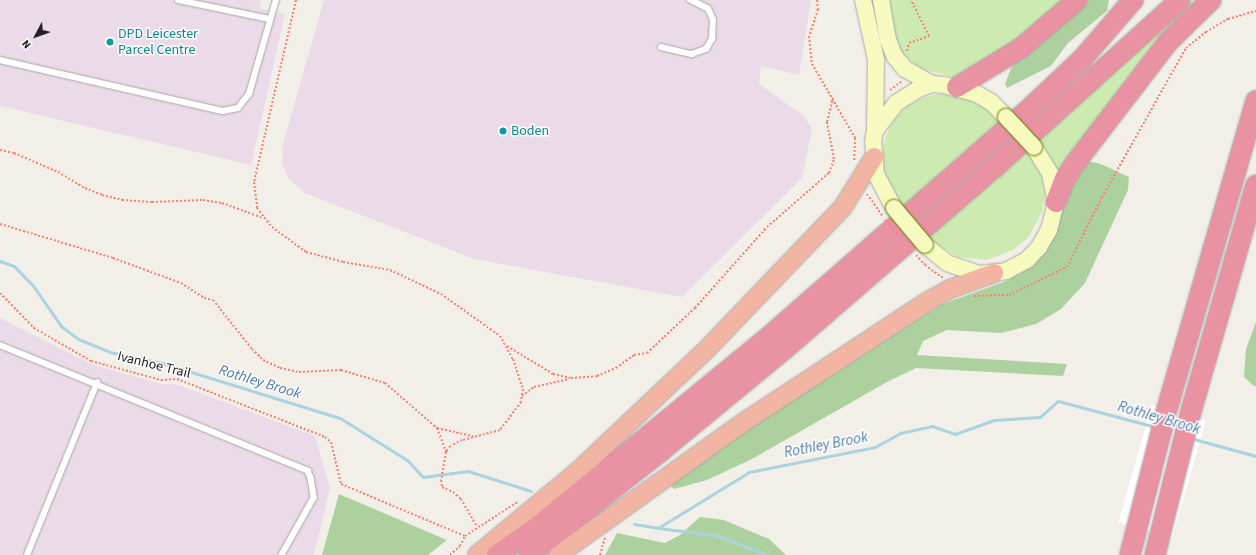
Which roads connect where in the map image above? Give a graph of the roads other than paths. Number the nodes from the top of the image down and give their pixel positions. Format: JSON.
{"nodes":[{"id":1,"x":178,"y":0,"type":"edge"},
{"id":2,"x":276,"y":0,"type":"edge"},
{"id":3,"x":690,"y":0,"type":"edge"},
{"id":4,"x":863,"y":0,"type":"edge"},
{"id":5,"x":881,"y":0,"type":"edge"},
{"id":6,"x":1077,"y":0,"type":"edge"},
{"id":7,"x":1133,"y":0,"type":"edge"},
{"id":8,"x":1180,"y":0,"type":"edge"},
{"id":9,"x":1211,"y":0,"type":"edge"},
{"id":10,"x":270,"y":19,"type":"junction"},
{"id":11,"x":661,"y":47,"type":"dead end"},
{"id":12,"x":0,"y":60,"type":"edge"},
{"id":13,"x":932,"y":84,"type":"junction"},
{"id":14,"x":956,"y":87,"type":"junction"},
{"id":15,"x":1256,"y":101,"type":"edge"},
{"id":16,"x":875,"y":131,"type":"junction"},
{"id":17,"x":874,"y":157,"type":"junction"},
{"id":18,"x":1256,"y":185,"type":"edge"},
{"id":19,"x":1056,"y":202,"type":"junction"},
{"id":20,"x":994,"y":273,"type":"junction"},
{"id":21,"x":0,"y":345,"type":"edge"},
{"id":22,"x":97,"y":383,"type":"junction"},
{"id":23,"x":27,"y":555,"type":"edge"},
{"id":24,"x":282,"y":555,"type":"edge"},
{"id":25,"x":477,"y":555,"type":"edge"},
{"id":26,"x":497,"y":555,"type":"edge"},
{"id":27,"x":529,"y":555,"type":"edge"},
{"id":28,"x":558,"y":555,"type":"edge"},
{"id":29,"x":1130,"y":555,"type":"edge"},
{"id":30,"x":1154,"y":555,"type":"edge"}],
"edges":[{"from":1,"to":10,"type":"lane"},
{"from":2,"to":10,"type":"lane"},
{"from":3,"to":11,"type":"lane"},
{"from":4,"to":16,"type":"main road"},
{"from":5,"to":13,"type":"main road"},
{"from":6,"to":14,"type":"highway"},
{"from":7,"to":26,"type":"highway"},
{"from":8,"to":27,"type":"highway"},
{"from":9,"to":19,"type":"highway"},
{"from":10,"to":12,"type":"lane"},
{"from":13,"to":14,"type":"main road"},
{"from":13,"to":16,"type":"main road"},
{"from":14,"to":19,"type":"main road","bridge":true},
{"from":15,"to":29,"type":"highway"},
{"from":16,"to":17,"type":"main road"},
{"from":17,"to":20,"type":"main road","bridge":true},
{"from":17,"to":25,"type":"highway"},
{"from":18,"to":30,"type":"highway"},
{"from":19,"to":20,"type":"main road"},
{"from":20,"to":28,"type":"highway"},
{"from":21,"to":22,"type":"lane"},
{"from":22,"to":23,"type":"lane"},
{"from":22,"to":24,"type":"lane"}]}
